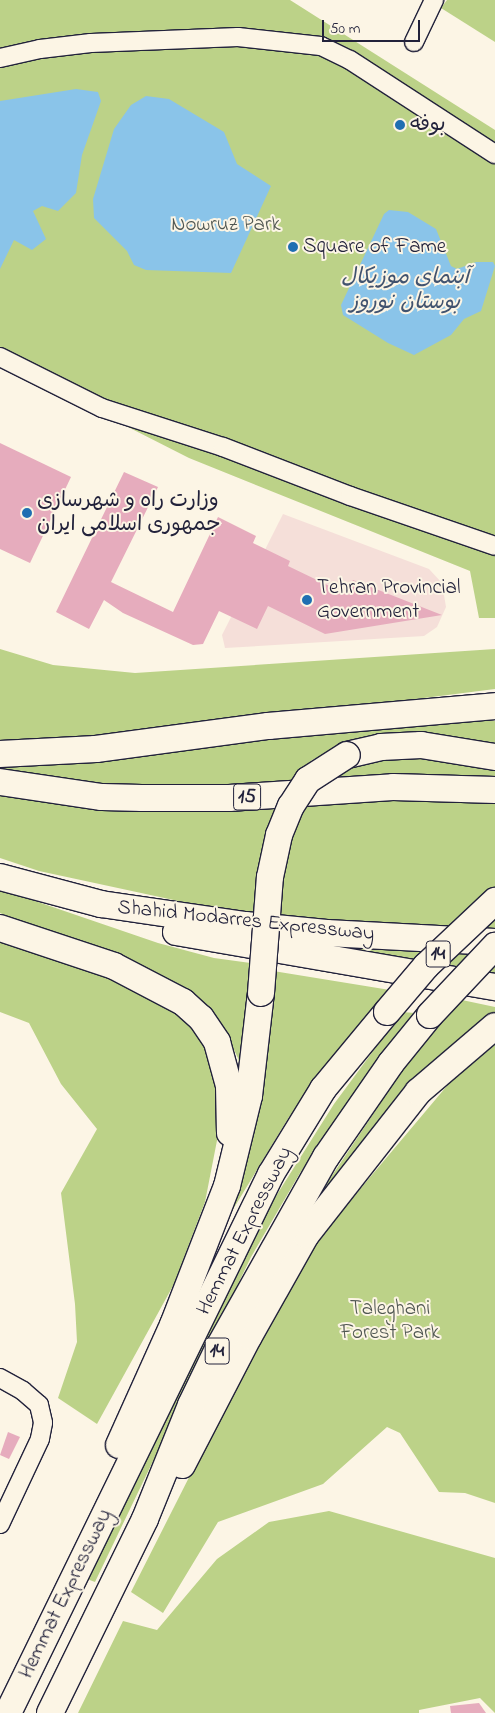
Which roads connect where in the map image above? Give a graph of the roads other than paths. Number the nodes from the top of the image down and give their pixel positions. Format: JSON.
{"nodes":[{"id":1,"x":434,"y":0,"type":"edge"},
{"id":2,"x":414,"y":42,"type":"dead end"},
{"id":3,"x":0,"y":58,"type":"edge"},
{"id":4,"x":495,"y":154,"type":"edge"},
{"id":5,"x":0,"y":357,"type":"edge"},
{"id":6,"x":495,"y":546,"type":"edge"},
{"id":7,"x":491,"y":708,"type":"edge"},
{"id":8,"x":0,"y":754,"type":"edge"},
{"id":9,"x":495,"y":757,"type":"edge"},
{"id":10,"x":0,"y":782,"type":"edge"},
{"id":11,"x":495,"y":790,"type":"edge"},
{"id":12,"x":0,"y":877,"type":"edge"},
{"id":13,"x":64,"y":896,"type":"junction"},
{"id":14,"x":495,"y":901,"type":"edge"},
{"id":15,"x":0,"y":928,"type":"edge"},
{"id":16,"x":495,"y":942,"type":"edge"},
{"id":17,"x":495,"y":946,"type":"edge"},
{"id":18,"x":495,"y":987,"type":"edge"},
{"id":19,"x":487,"y":1032,"type":"edge"},
{"id":20,"x":216,"y":1211,"type":"junction"},
{"id":21,"x":0,"y":1378,"type":"edge"},
{"id":22,"x":145,"y":1519,"type":"junction"},
{"id":23,"x":0,"y":1524,"type":"edge"},
{"id":24,"x":79,"y":1566,"type":"junction"},
{"id":25,"x":8,"y":1713,"type":"edge"},
{"id":26,"x":50,"y":1713,"type":"edge"}],
"edges":[{"from":1,"to":2,"type":"street"},
{"from":3,"to":4,"type":"street"},
{"from":5,"to":6,"type":"street"},
{"from":7,"to":8,"type":"highway"},
{"from":9,"to":20,"type":"highway","bridge":true},
{"from":10,"to":11,"type":"highway","number":"15"},
{"from":12,"to":13,"type":"highway","name":"Shahid Modarres Expressway"},
{"from":13,"to":16,"type":"highway","name":"Shahid Modarres Expressway"},
{"from":13,"to":18,"type":"highway"},
{"from":14,"to":24,"type":"highway","name":"Hemmat Expressway","number":"14","bridge":true},
{"from":15,"to":20,"type":"highway"},
{"from":17,"to":22,"type":"highway","name":"Hemmat Expressway","number":"14","bridge":true},
{"from":19,"to":22,"type":"highway"},
{"from":20,"to":24,"type":"highway"},
{"from":21,"to":23,"type":"street"},
{"from":22,"to":26,"type":"highway","name":"Hemmat Expressway","number":"14"},
{"from":24,"to":25,"type":"highway","name":"Hemmat Expressway","number":"14"}]}
